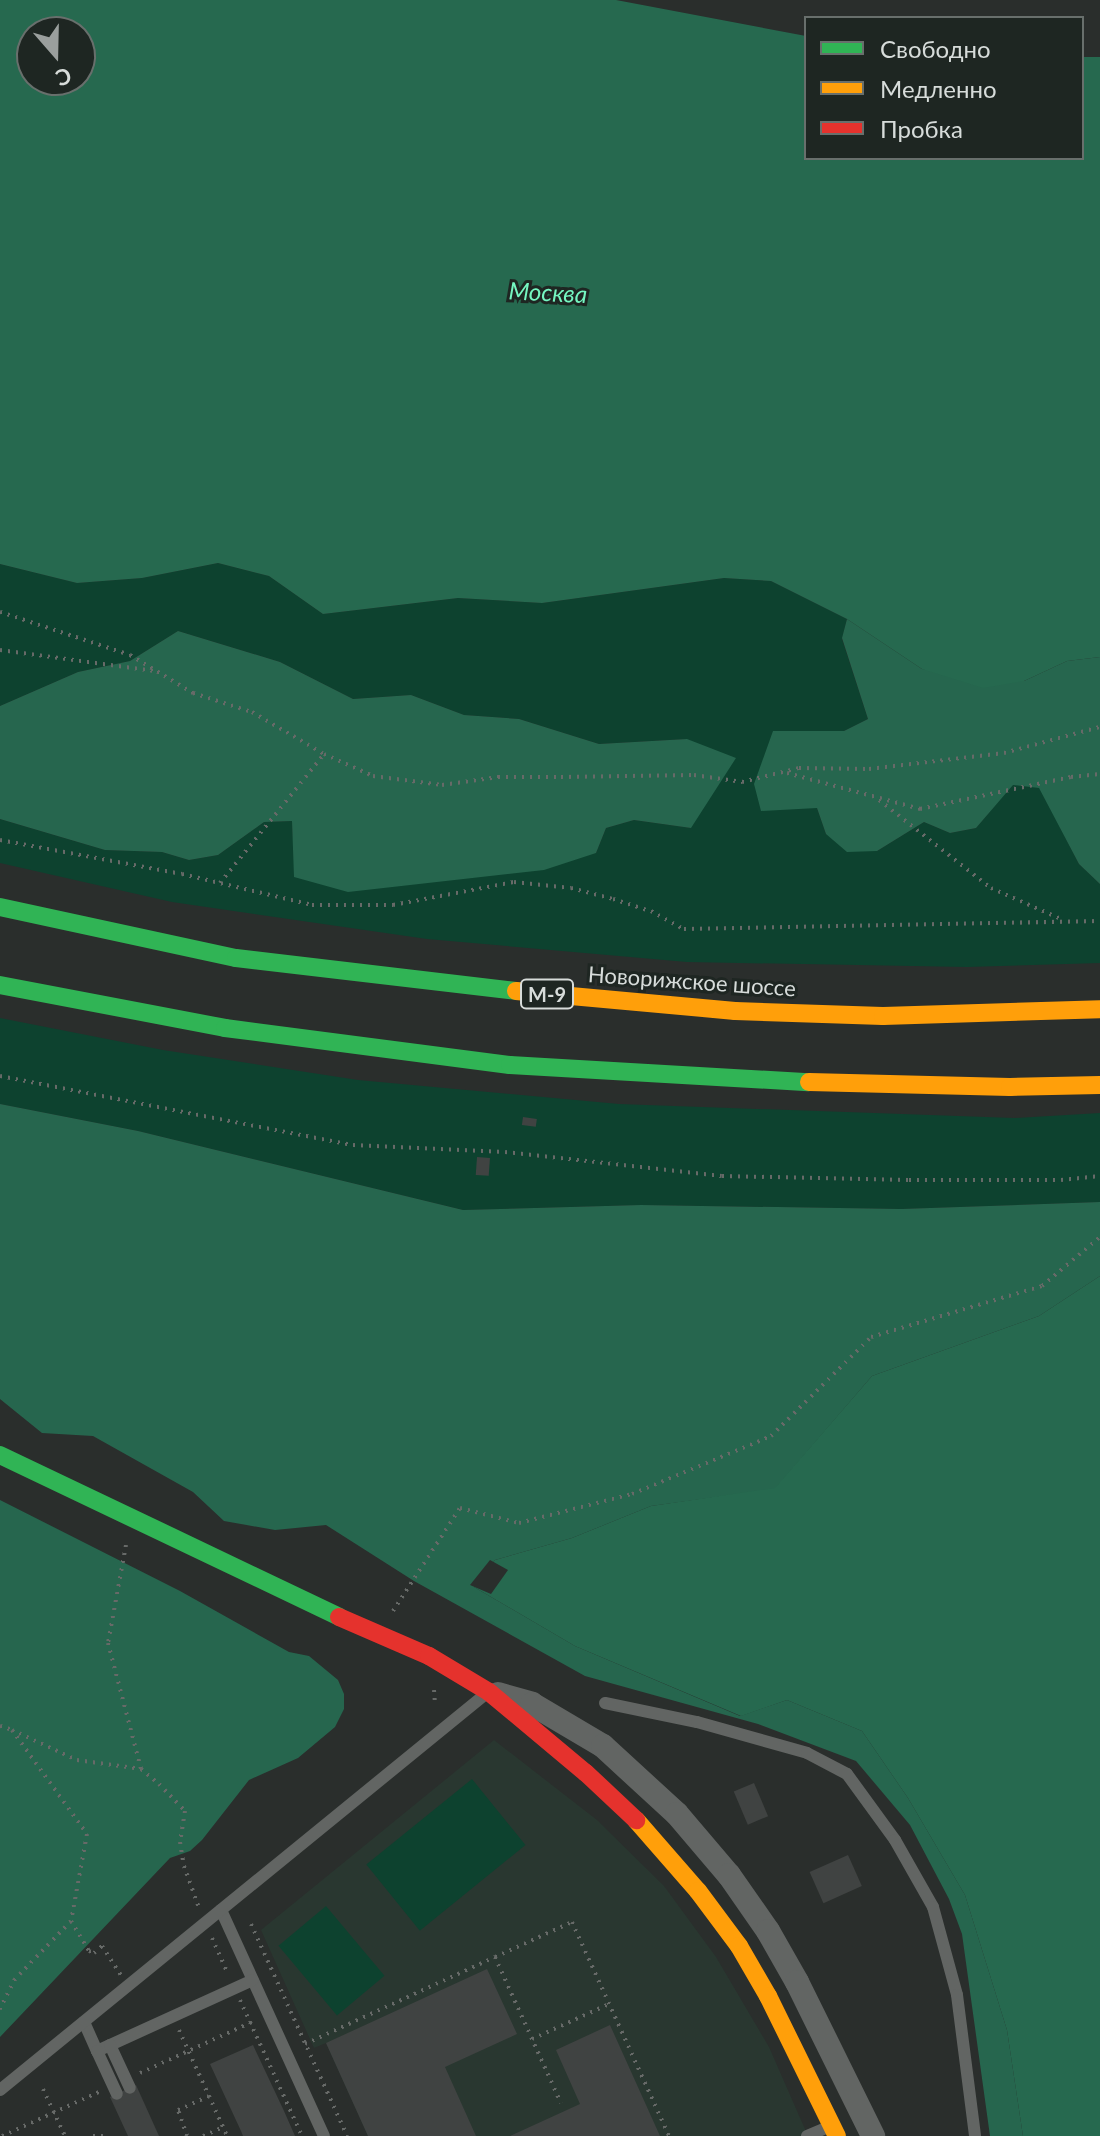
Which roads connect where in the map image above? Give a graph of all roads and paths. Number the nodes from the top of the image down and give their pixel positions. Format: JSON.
{"nodes":[{"id":1,"x":0,"y":612,"type":"edge"},
{"id":2,"x":0,"y":650,"type":"edge"},
{"id":3,"x":158,"y":672,"type":"junction"},
{"id":4,"x":1100,"y":727,"type":"edge"},
{"id":5,"x":324,"y":754,"type":"junction"},
{"id":6,"x":783,"y":772,"type":"junction"},
{"id":7,"x":1100,"y":774,"type":"edge"},
{"id":8,"x":875,"y":797,"type":"junction"},
{"id":9,"x":0,"y":840,"type":"edge"},
{"id":10,"x":220,"y":884,"type":"junction"},
{"id":11,"x":0,"y":907,"type":"edge"},
{"id":12,"x":1063,"y":920,"type":"junction"},
{"id":13,"x":1100,"y":921,"type":"edge"},
{"id":14,"x":0,"y":985,"type":"edge"},
{"id":15,"x":1100,"y":1009,"type":"edge"},
{"id":16,"x":0,"y":1076,"type":"edge"},
{"id":17,"x":1100,"y":1085,"type":"edge"},
{"id":18,"x":1100,"y":1176,"type":"edge"},
{"id":19,"x":1100,"y":1237,"type":"edge"},
{"id":20,"x":0,"y":1455,"type":"edge"},
{"id":21,"x":127,"y":1540,"type":"dead end"},
{"id":22,"x":378,"y":1634,"type":"junction"},
{"id":23,"x":489,"y":1692,"type":"junction"},
{"id":24,"x":605,"y":1703,"type":"dead end"},
{"id":25,"x":0,"y":1726,"type":"edge"},
{"id":26,"x":12,"y":1730,"type":"junction"},
{"id":27,"x":141,"y":1769,"type":"junction"},
{"id":28,"x":221,"y":1910,"type":"junction"},
{"id":29,"x":71,"y":1921,"type":"junction"},
{"id":30,"x":205,"y":1923,"type":"junction"},
{"id":31,"x":251,"y":1924,"type":"dead end"},
{"id":32,"x":495,"y":1957,"type":"junction"},
{"id":33,"x":253,"y":1980,"type":"junction"},
{"id":34,"x":128,"y":1986,"type":"junction"},
{"id":35,"x":235,"y":1989,"type":"junction"},
{"id":36,"x":609,"y":2004,"type":"junction"},
{"id":37,"x":0,"y":2009,"type":"edge"},
{"id":38,"x":173,"y":2017,"type":"junction"},
{"id":39,"x":84,"y":2022,"type":"junction"},
{"id":40,"x":532,"y":2039,"type":"junction"},
{"id":41,"x":305,"y":2044,"type":"junction"},
{"id":42,"x":110,"y":2045,"type":"junction"},
{"id":43,"x":97,"y":2051,"type":"junction"},
{"id":44,"x":130,"y":2088,"type":"dead end"},
{"id":45,"x":43,"y":2089,"type":"dead end"},
{"id":46,"x":0,"y":2090,"type":"edge"},
{"id":47,"x":117,"y":2094,"type":"dead end"},
{"id":48,"x":209,"y":2096,"type":"junction"},
{"id":49,"x":561,"y":2103,"type":"dead end"},
{"id":50,"x":223,"y":2127,"type":"junction"},
{"id":51,"x":835,"y":2130,"type":"edge"},
{"id":52,"x":65,"y":2136,"type":"edge"},
{"id":53,"x":93,"y":2136,"type":"edge"},
{"id":54,"x":104,"y":2136,"type":"edge"},
{"id":55,"x":187,"y":2136,"type":"edge"},
{"id":56,"x":203,"y":2136,"type":"edge"},
{"id":57,"x":227,"y":2136,"type":"edge"},
{"id":58,"x":302,"y":2136,"type":"edge"},
{"id":59,"x":324,"y":2136,"type":"edge"},
{"id":60,"x":347,"y":2136,"type":"edge"},
{"id":61,"x":669,"y":2136,"type":"edge"},
{"id":62,"x":807,"y":2136,"type":"edge"},
{"id":63,"x":873,"y":2136,"type":"edge"},
{"id":64,"x":975,"y":2136,"type":"edge"}],
"edges":[{"from":1,"to":3,"type":"path"},
{"from":2,"to":3,"type":"path"},
{"from":3,"to":5,"type":"path"},
{"from":4,"to":6,"type":"path"},
{"from":5,"to":6,"type":"path"},
{"from":5,"to":10,"type":"path"},
{"from":6,"to":8,"type":"path"},
{"from":7,"to":8,"type":"path"},
{"from":8,"to":12,"type":"path"},
{"from":9,"to":10,"type":"path"},
{"from":10,"to":12,"type":"path"},
{"from":11,"to":15,"type":"main road","name":"Новорижское шоссе","number":"М-9"},
{"from":12,"to":13,"type":"path"},
{"from":14,"to":17,"type":"main road"},
{"from":16,"to":18,"type":"path"},
{"from":19,"to":22,"type":"path"},
{"from":20,"to":22,"type":"main road"},
{"from":21,"to":27,"type":"path"},
{"from":22,"to":23,"type":"main road"},
{"from":23,"to":28,"type":"lane"},
{"from":23,"to":51,"type":"main road"},
{"from":23,"to":63,"type":"street"},
{"from":24,"to":64,"type":"lane"},
{"from":25,"to":26,"type":"path"},
{"from":26,"to":27,"type":"path"},
{"from":26,"to":29,"type":"path"},
{"from":27,"to":30,"type":"path"},
{"from":28,"to":30,"type":"lane"},
{"from":28,"to":33,"type":"lane"},
{"from":29,"to":34,"type":"path"},
{"from":29,"to":37,"type":"path"},
{"from":30,"to":34,"type":"lane"},
{"from":30,"to":35,"type":"path"},
{"from":31,"to":41,"type":"path"},
{"from":32,"to":36,"type":"path"},
{"from":32,"to":40,"type":"path"},
{"from":32,"to":41,"type":"path"},
{"from":33,"to":35,"type":"lane"},
{"from":33,"to":59,"type":"lane"},
{"from":34,"to":39,"type":"lane"},
{"from":35,"to":38,"type":"lane"},
{"from":35,"to":58,"type":"path"},
{"from":36,"to":40,"type":"path"},
{"from":36,"to":61,"type":"path"},
{"from":38,"to":42,"type":"lane"},
{"from":38,"to":48,"type":"path"},
{"from":39,"to":43,"type":"lane"},
{"from":39,"to":46,"type":"lane"},
{"from":40,"to":49,"type":"path"},
{"from":41,"to":60,"type":"path"},
{"from":42,"to":43,"type":"lane"},
{"from":42,"to":44,"type":"lane"},
{"from":43,"to":47,"type":"lane"},
{"from":45,"to":52,"type":"path"},
{"from":48,"to":50,"type":"path"},
{"from":48,"to":55,"type":"path"},
{"from":50,"to":56,"type":"path"},
{"from":50,"to":57,"type":"path"},
{"from":51,"to":62,"type":"lane"},
{"from":53,"to":54,"type":"path"}]}
